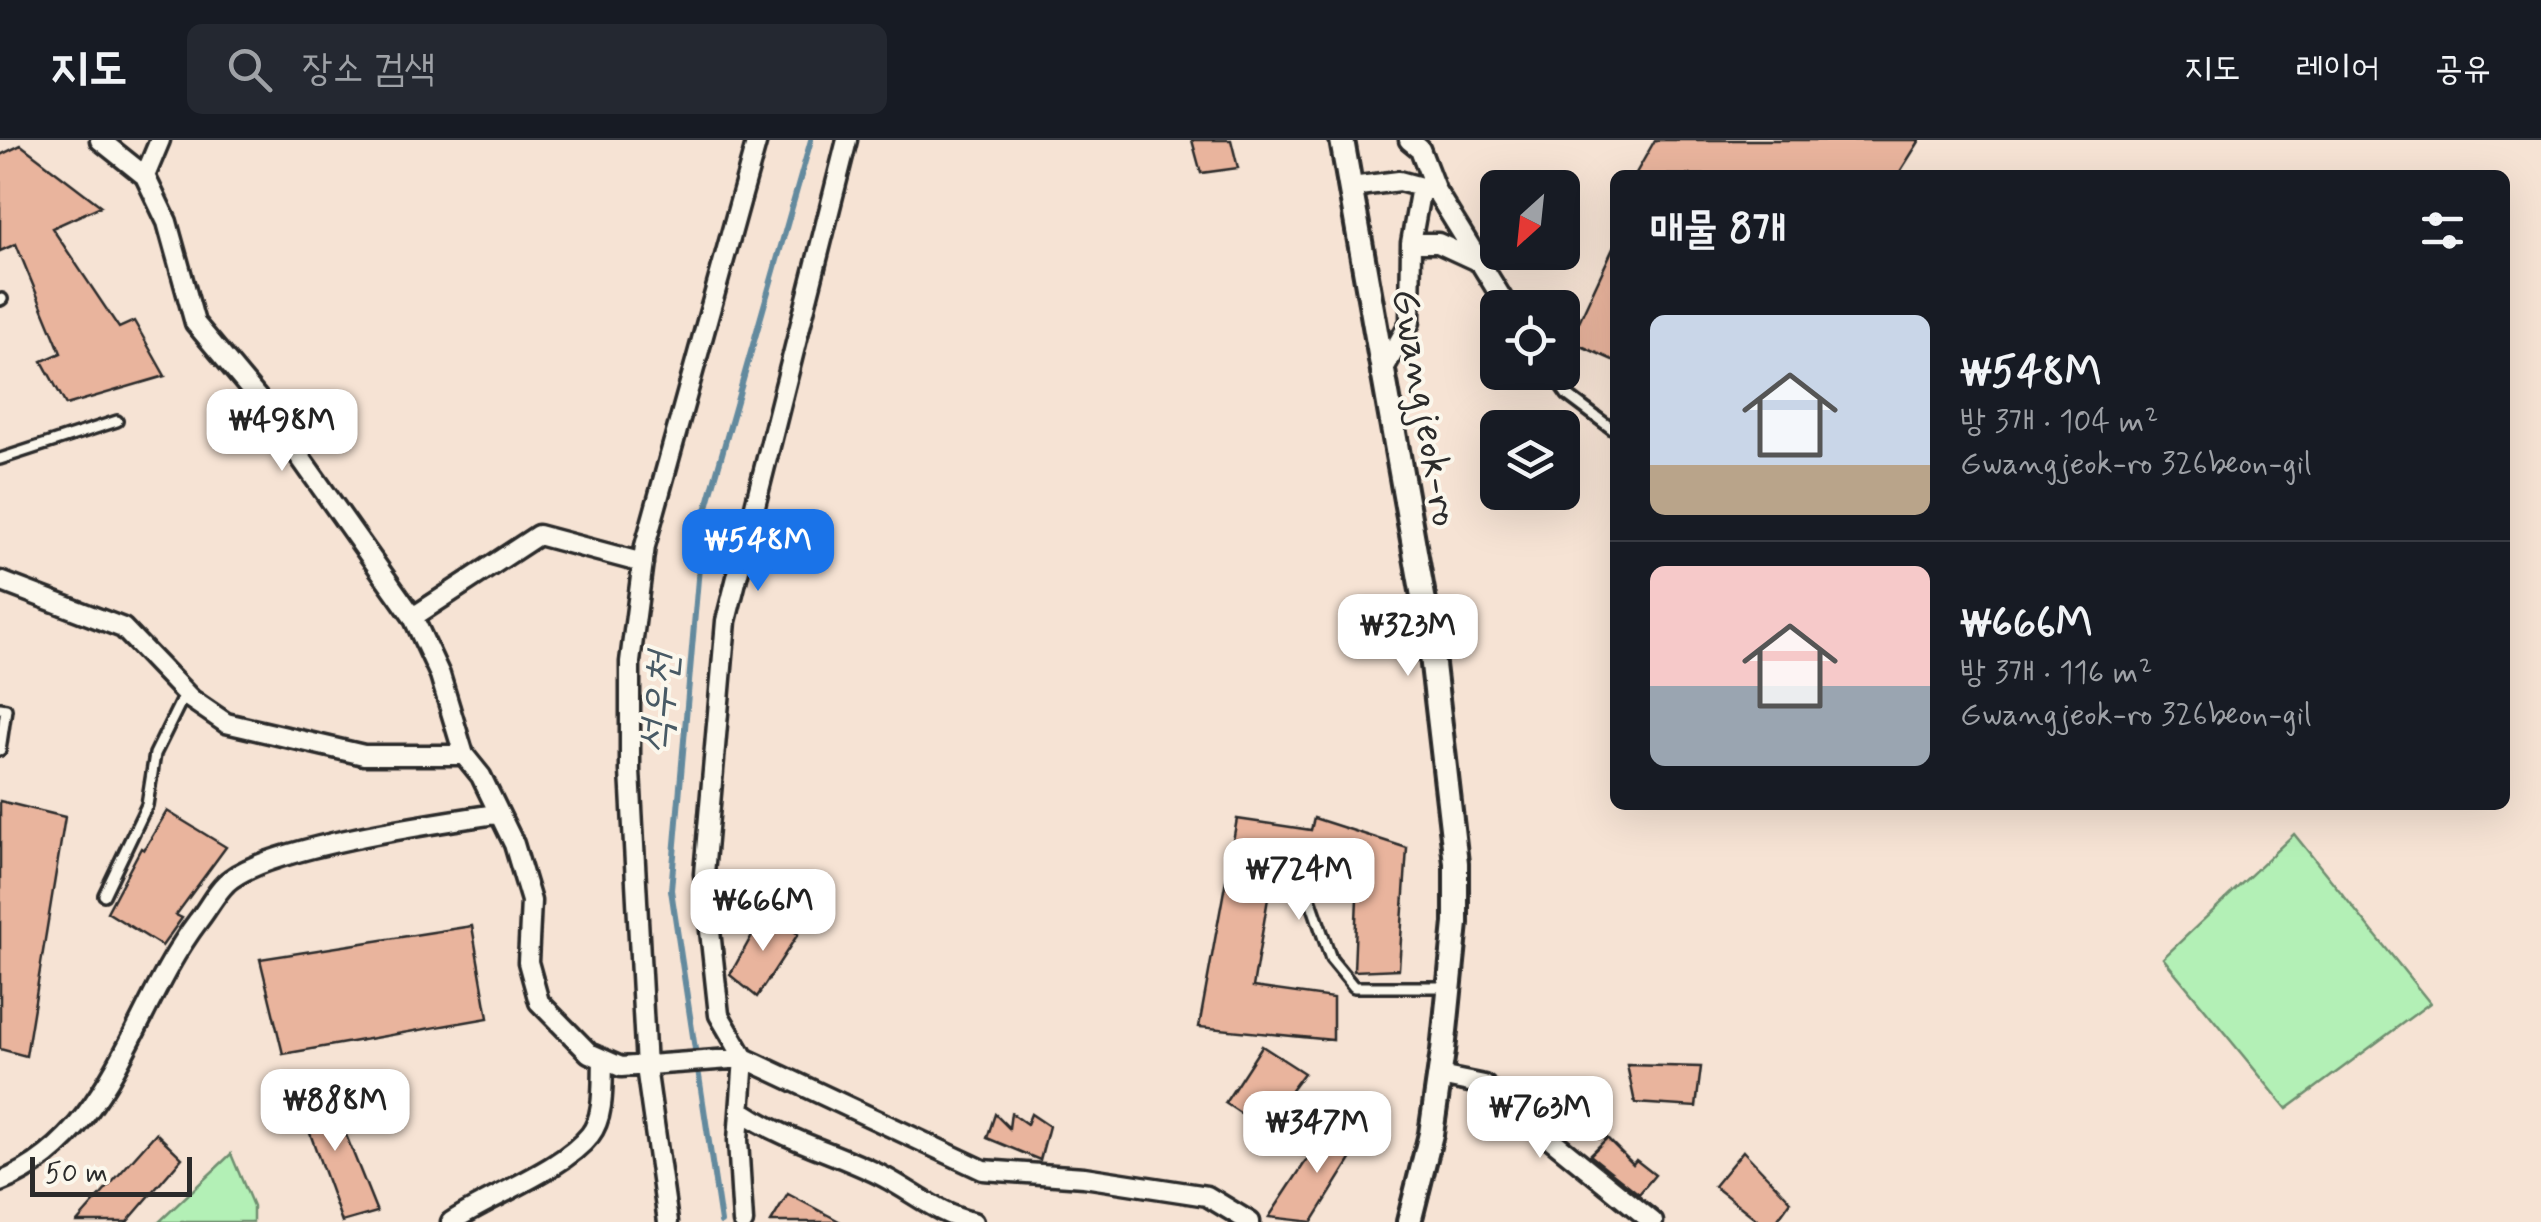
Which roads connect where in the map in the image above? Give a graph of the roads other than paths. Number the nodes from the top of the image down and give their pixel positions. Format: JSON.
{"nodes":[{"id":1,"x":100,"y":140,"type":"edge"},
{"id":2,"x":160,"y":140,"type":"edge"},
{"id":3,"x":757,"y":140,"type":"edge"},
{"id":4,"x":847,"y":140,"type":"edge"},
{"id":5,"x":1342,"y":140,"type":"edge"},
{"id":6,"x":1419,"y":143,"type":"edge"},
{"id":7,"x":144,"y":176,"type":"junction"},
{"id":8,"x":1351,"y":187,"type":"junction"},
{"id":9,"x":1429,"y":189,"type":"junction"},
{"id":10,"x":1411,"y":243,"type":"junction"},
{"id":11,"x":1477,"y":261,"type":"junction"},
{"id":12,"x":1496,"y":290,"type":"edge"},
{"id":13,"x":1381,"y":375,"type":"junction"},
{"id":14,"x":1563,"y":390,"type":"edge"},
{"id":15,"x":117,"y":421,"type":"dead end"},
{"id":16,"x":1610,"y":427,"type":"edge"},
{"id":17,"x":0,"y":459,"type":"edge"},
{"id":18,"x":642,"y":562,"type":"junction"},
{"id":19,"x":0,"y":581,"type":"edge"},
{"id":20,"x":413,"y":617,"type":"junction"},
{"id":21,"x":185,"y":693,"type":"junction"},
{"id":22,"x":0,"y":708,"type":"edge"},
{"id":23,"x":0,"y":750,"type":"edge"},
{"id":24,"x":464,"y":754,"type":"junction"},
{"id":25,"x":496,"y":814,"type":"junction"},
{"id":26,"x":1302,"y":875,"type":"dead end"},
{"id":27,"x":104,"y":895,"type":"dead end"},
{"id":28,"x":1450,"y":987,"type":"junction"},
{"id":29,"x":736,"y":1057,"type":"junction"},
{"id":30,"x":604,"y":1060,"type":"junction"},
{"id":31,"x":646,"y":1067,"type":"junction"},
{"id":32,"x":1440,"y":1076,"type":"junction"},
{"id":33,"x":743,"y":1112,"type":"junction"},
{"id":34,"x":0,"y":1182,"type":"edge"},
{"id":35,"x":451,"y":1222,"type":"edge"},
{"id":36,"x":668,"y":1222,"type":"edge"},
{"id":37,"x":743,"y":1222,"type":"edge"},
{"id":38,"x":973,"y":1222,"type":"edge"},
{"id":39,"x":1250,"y":1222,"type":"edge"},
{"id":40,"x":1409,"y":1222,"type":"edge"},
{"id":41,"x":1653,"y":1222,"type":"edge"}],
"edges":[{"from":1,"to":7,"type":"street"},
{"from":2,"to":7,"type":"street"},
{"from":3,"to":18,"type":"street"},
{"from":4,"to":29,"type":"street"},
{"from":5,"to":8,"type":"main road","name":"Gwangjeok-ro"},
{"from":6,"to":9,"type":"street"},
{"from":7,"to":20,"type":"street"},
{"from":8,"to":9,"type":"street"},
{"from":8,"to":13,"type":"main road","name":"Gwangjeok-ro"},
{"from":9,"to":10,"type":"street"},
{"from":9,"to":11,"type":"street"},
{"from":10,"to":11,"type":"street"},
{"from":10,"to":13,"type":"street"},
{"from":11,"to":12,"type":"street"},
{"from":13,"to":28,"type":"main road","name":"Gwangjeok-ro"},
{"from":14,"to":16,"type":"lane"},
{"from":15,"to":17,"type":"lane"},
{"from":18,"to":20,"type":"street"},
{"from":18,"to":31,"type":"street"},
{"from":19,"to":21,"type":"street"},
{"from":20,"to":24,"type":"street"},
{"from":21,"to":24,"type":"street"},
{"from":21,"to":27,"type":"lane"},
{"from":22,"to":23,"type":"lane"},
{"from":24,"to":25,"type":"street"},
{"from":25,"to":30,"type":"street"},
{"from":25,"to":34,"type":"street"},
{"from":26,"to":28,"type":"lane"},
{"from":28,"to":32,"type":"main road","name":"Gwangjeok-ro"},
{"from":29,"to":31,"type":"street"},
{"from":29,"to":33,"type":"street"},
{"from":29,"to":39,"type":"street"},
{"from":30,"to":31,"type":"street"},
{"from":30,"to":35,"type":"street"},
{"from":31,"to":36,"type":"street"},
{"from":32,"to":40,"type":"main road","name":"Gwangjeok-ro"},
{"from":32,"to":41,"type":"street"},
{"from":33,"to":37,"type":"street"},
{"from":33,"to":38,"type":"street"}]}
